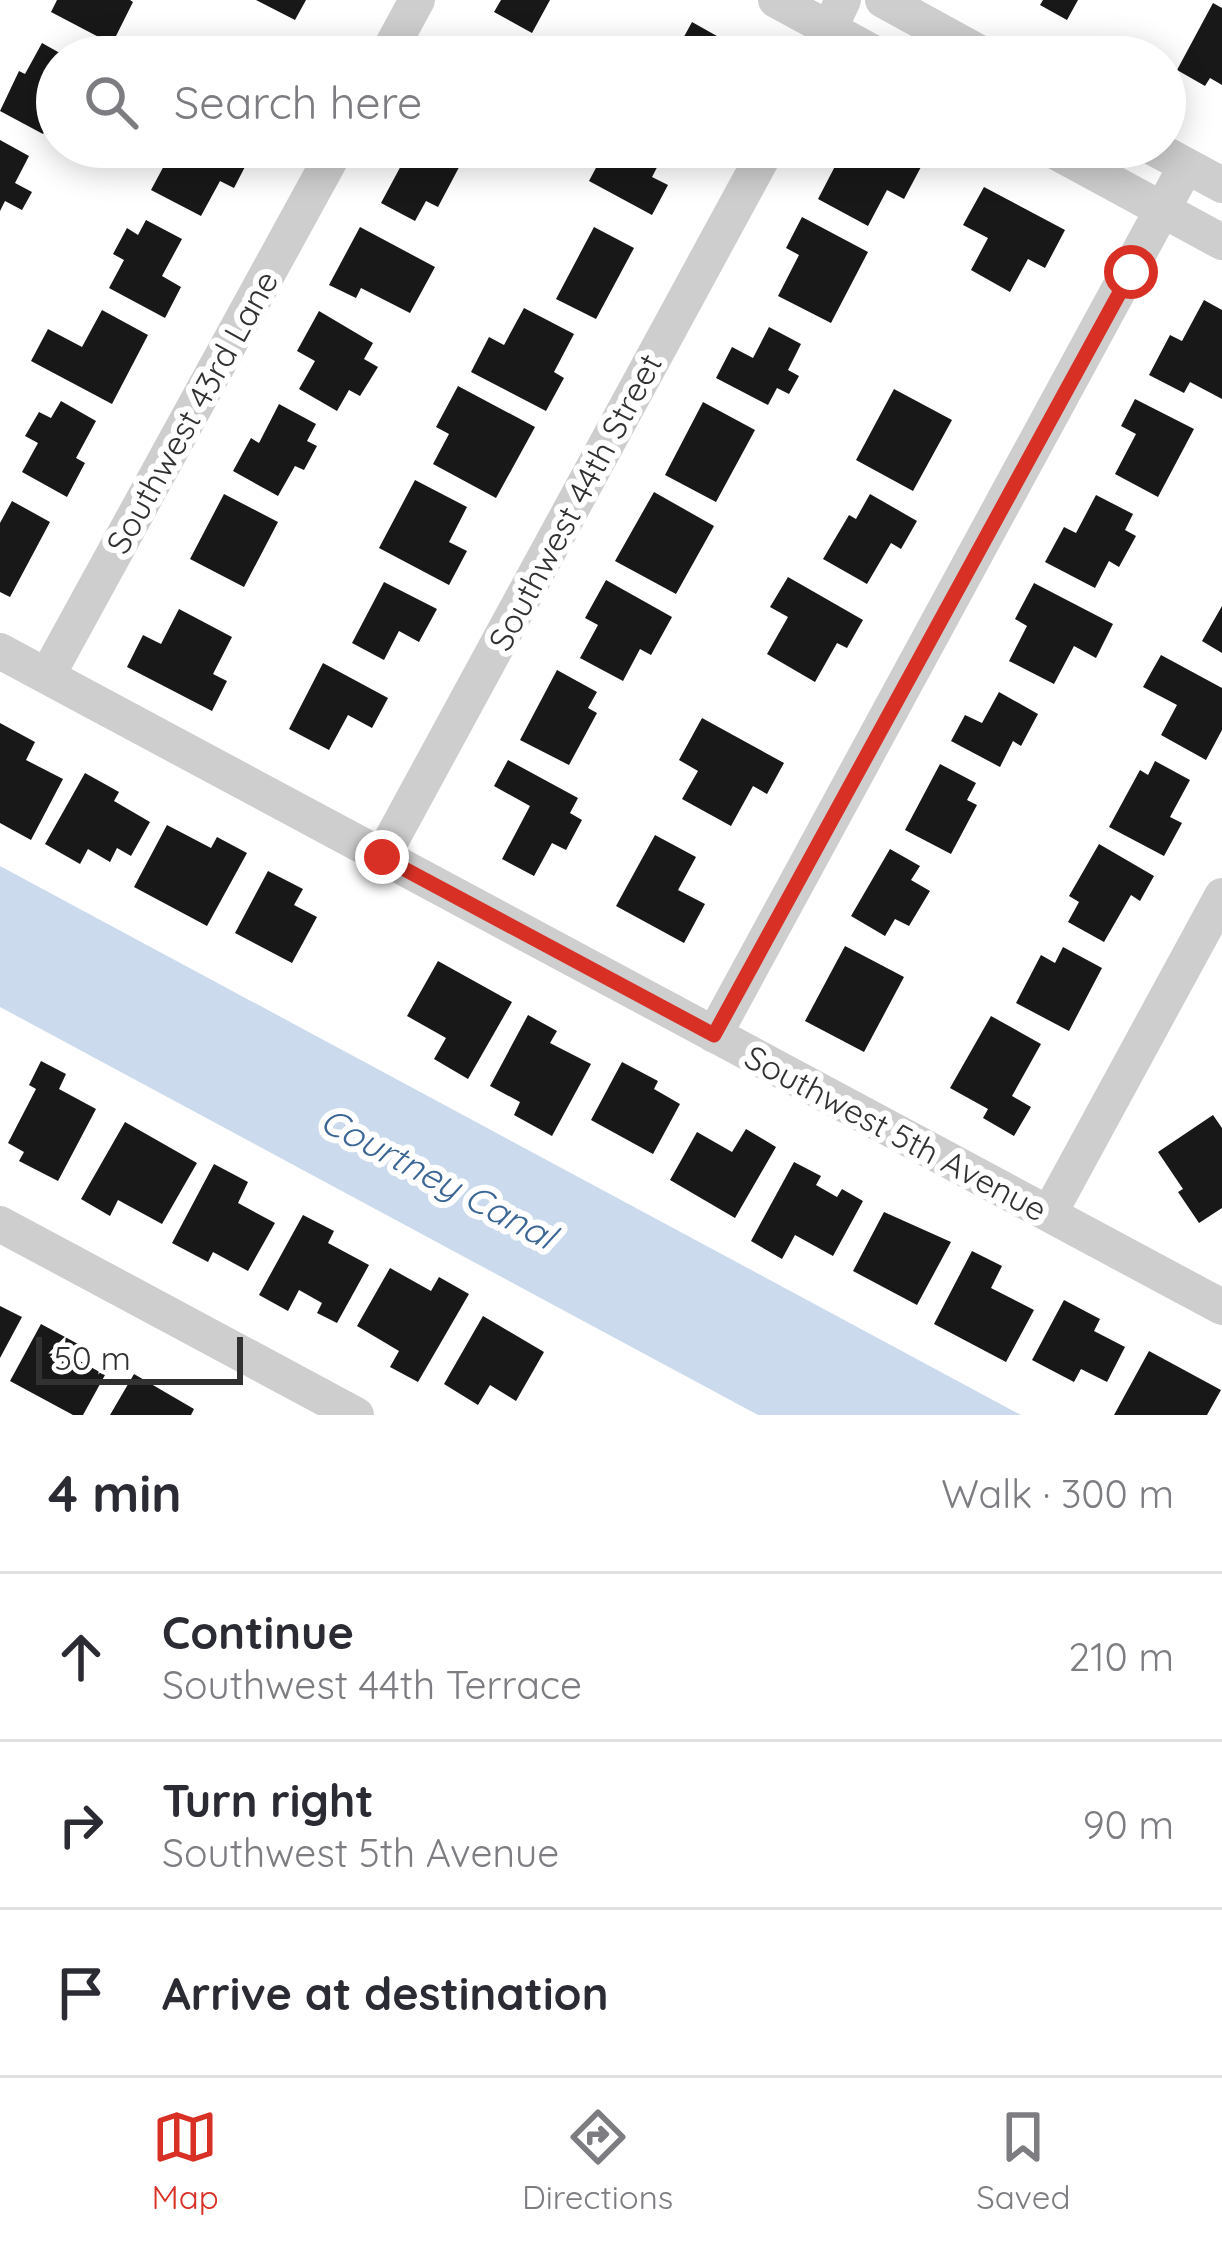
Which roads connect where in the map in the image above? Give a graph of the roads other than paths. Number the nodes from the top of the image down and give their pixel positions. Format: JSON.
{"nodes":[{"id":1,"x":417,"y":0,"type":"edge"},
{"id":2,"x":776,"y":0,"type":"edge"},
{"id":3,"x":883,"y":0,"type":"edge"},
{"id":4,"x":830,"y":29,"type":"edge"},
{"id":5,"x":397,"y":36,"type":"edge"},
{"id":6,"x":949,"y":36,"type":"edge"},
{"id":7,"x":1186,"y":166,"type":"edge"},
{"id":8,"x":325,"y":168,"type":"edge"},
{"id":9,"x":757,"y":168,"type":"edge"},
{"id":10,"x":1086,"y":168,"type":"edge"},
{"id":11,"x":1185,"y":168,"type":"edge"},
{"id":12,"x":1222,"y":185,"type":"edge"},
{"id":13,"x":1163,"y":210,"type":"junction"},
{"id":14,"x":1222,"y":242,"type":"edge"},
{"id":15,"x":0,"y":651,"type":"edge"},
{"id":16,"x":47,"y":676,"type":"junction"},
{"id":17,"x":382,"y":857,"type":"junction"},
{"id":18,"x":1222,"y":896,"type":"edge"},
{"id":19,"x":714,"y":1035,"type":"junction"},
{"id":20,"x":1049,"y":1214,"type":"junction"},
{"id":21,"x":0,"y":1224,"type":"edge"},
{"id":22,"x":1222,"y":1307,"type":"edge"},
{"id":23,"x":356,"y":1415,"type":"edge"}],
"edges":[{"from":1,"to":5,"type":"street"},
{"from":2,"to":4,"type":"street"},
{"from":3,"to":6,"type":"street"},
{"from":7,"to":12,"type":"street"},
{"from":8,"to":16,"type":"street","name":"Southwest 43rd Lane"},
{"from":9,"to":17,"type":"street","name":"Southwest 44th Street"},
{"from":10,"to":13,"type":"street"},
{"from":11,"to":13,"type":"street"},
{"from":13,"to":14,"type":"street"},
{"from":13,"to":19,"type":"street"},
{"from":15,"to":16,"type":"street","name":"Southwest 5th Avenue"},
{"from":16,"to":17,"type":"street","name":"Southwest 5th Avenue"},
{"from":17,"to":19,"type":"street","name":"Southwest 5th Avenue"},
{"from":18,"to":20,"type":"street"},
{"from":19,"to":20,"type":"street","name":"Southwest 5th Avenue"},
{"from":20,"to":22,"type":"street","name":"Southwest 5th Avenue"},
{"from":21,"to":23,"type":"street"}]}
